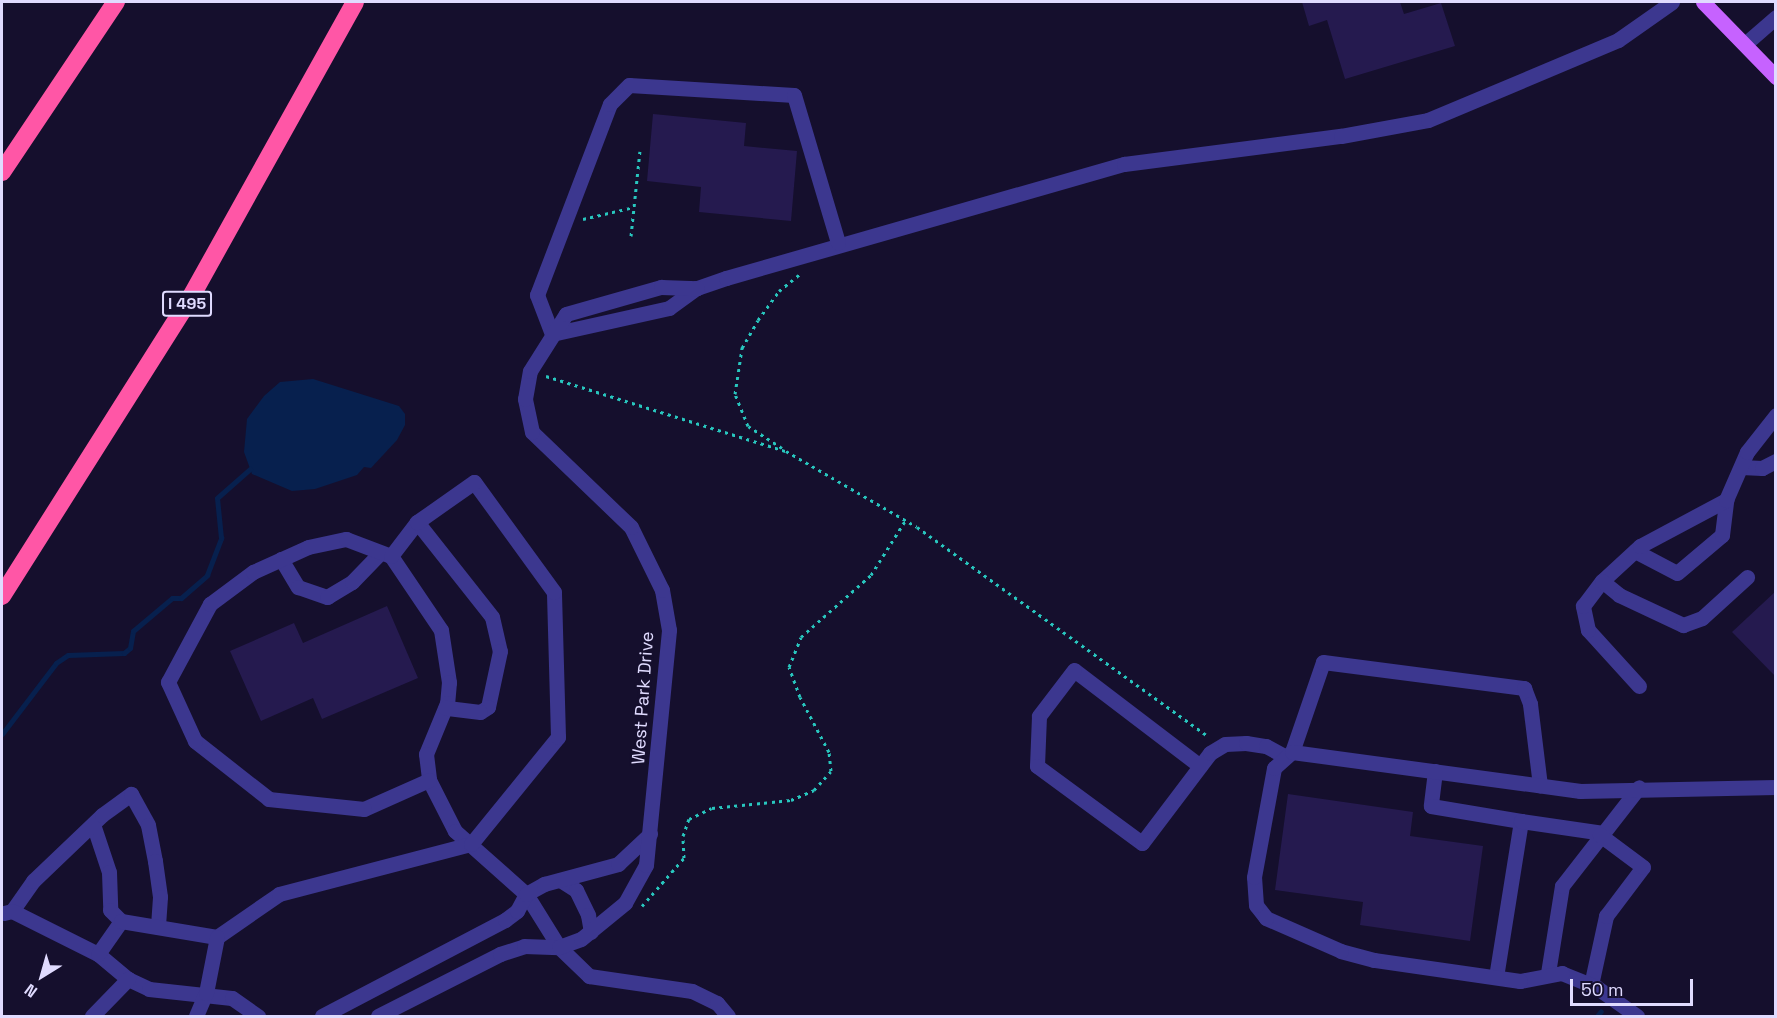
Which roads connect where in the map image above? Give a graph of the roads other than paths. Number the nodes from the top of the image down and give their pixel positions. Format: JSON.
{"nodes":[{"id":1,"x":116,"y":2,"type":"edge"},
{"id":2,"x":355,"y":2,"type":"edge"},
{"id":3,"x":1672,"y":2,"type":"edge"},
{"id":4,"x":1703,"y":2,"type":"edge"},
{"id":5,"x":1776,"y":17,"type":"edge"},
{"id":6,"x":1745,"y":45,"type":"junction"},
{"id":7,"x":1776,"y":77,"type":"edge"},
{"id":8,"x":2,"y":172,"type":"edge"},
{"id":9,"x":838,"y":243,"type":"junction"},
{"id":10,"x":697,"y":288,"type":"junction"},
{"id":11,"x":552,"y":334,"type":"junction"},
{"id":12,"x":1776,"y":415,"type":"edge"},
{"id":13,"x":1776,"y":461,"type":"edge"},
{"id":14,"x":1740,"y":467,"type":"junction"},
{"id":15,"x":1726,"y":500,"type":"junction"},
{"id":16,"x":417,"y":522,"type":"junction"},
{"id":17,"x":1635,"y":551,"type":"junction"},
{"id":18,"x":385,"y":555,"type":"junction"},
{"id":19,"x":282,"y":559,"type":"junction"},
{"id":20,"x":1747,"y":577,"type":"dead end"},
{"id":21,"x":1602,"y":580,"type":"junction"},
{"id":22,"x":2,"y":596,"type":"edge"},
{"id":23,"x":1639,"y":686,"type":"dead end"},
{"id":24,"x":445,"y":708,"type":"junction"},
{"id":25,"x":1288,"y":754,"type":"junction"},
{"id":26,"x":1200,"y":766,"type":"junction"},
{"id":27,"x":1435,"y":771,"type":"junction"},
{"id":28,"x":429,"y":780,"type":"junction"},
{"id":29,"x":1540,"y":785,"type":"junction"},
{"id":30,"x":1639,"y":787,"type":"junction"},
{"id":31,"x":1776,"y":787,"type":"edge"},
{"id":32,"x":1521,"y":821,"type":"junction"},
{"id":33,"x":93,"y":824,"type":"junction"},
{"id":34,"x":650,"y":834,"type":"junction"},
{"id":35,"x":1601,"y":834,"type":"junction"},
{"id":36,"x":471,"y":844,"type":"junction"},
{"id":37,"x":560,"y":880,"type":"junction"},
{"id":38,"x":526,"y":894,"type":"junction"},
{"id":39,"x":7,"y":912,"type":"edge"},
{"id":40,"x":121,"y":921,"type":"junction"},
{"id":41,"x":158,"y":927,"type":"junction"},
{"id":42,"x":591,"y":932,"type":"junction"},
{"id":43,"x":217,"y":937,"type":"junction"},
{"id":44,"x":559,"y":948,"type":"junction"},
{"id":45,"x":98,"y":954,"type":"junction"},
{"id":46,"x":1548,"y":973,"type":"junction"},
{"id":47,"x":1497,"y":977,"type":"junction"},
{"id":48,"x":128,"y":979,"type":"junction"},
{"id":49,"x":1591,"y":985,"type":"junction"},
{"id":50,"x":206,"y":993,"type":"junction"},
{"id":51,"x":92,"y":1017,"type":"edge"},
{"id":52,"x":196,"y":1017,"type":"edge"},
{"id":53,"x":258,"y":1017,"type":"edge"},
{"id":54,"x":322,"y":1017,"type":"edge"},
{"id":55,"x":378,"y":1017,"type":"edge"},
{"id":56,"x":728,"y":1017,"type":"edge"},
{"id":57,"x":1637,"y":1017,"type":"edge"}],
"edges":[{"from":1,"to":8,"type":"highway"},
{"from":2,"to":22,"type":"highway","number":"I 495"},
{"from":3,"to":9,"type":"street","name":"West Park Drive"},
{"from":4,"to":6,"type":"main road"},
{"from":5,"to":6,"type":"street"},
{"from":6,"to":7,"type":"main road"},
{"from":9,"to":10,"type":"street","name":"West Park Drive"},
{"from":9,"to":11,"type":"street"},
{"from":10,"to":11,"type":"street","name":"West Park Drive"},
{"from":10,"to":11,"type":"street","name":"West Park Drive"},
{"from":11,"to":34,"type":"street","name":"West Park Drive"},
{"from":12,"to":14,"type":"street"},
{"from":13,"to":14,"type":"street"},
{"from":14,"to":15,"type":"street"},
{"from":15,"to":17,"type":"street"},
{"from":15,"to":17,"type":"street"},
{"from":16,"to":18,"type":"street"},
{"from":16,"to":24,"type":"street"},
{"from":16,"to":36,"type":"street"},
{"from":17,"to":21,"type":"street"},
{"from":18,"to":19,"type":"street"},
{"from":18,"to":19,"type":"street"},
{"from":18,"to":24,"type":"street"},
{"from":19,"to":28,"type":"street"},
{"from":20,"to":21,"type":"street"},
{"from":21,"to":23,"type":"street"},
{"from":24,"to":28,"type":"street"},
{"from":25,"to":26,"type":"street"},
{"from":25,"to":27,"type":"street"},
{"from":25,"to":29,"type":"street"},
{"from":25,"to":47,"type":"street"},
{"from":26,"to":26,"type":"street"},
{"from":27,"to":29,"type":"street"},
{"from":27,"to":32,"type":"street"},
{"from":28,"to":36,"type":"street"},
{"from":29,"to":30,"type":"street"},
{"from":30,"to":31,"type":"street"},
{"from":30,"to":35,"type":"street"},
{"from":32,"to":35,"type":"street"},
{"from":32,"to":47,"type":"street"},
{"from":33,"to":39,"type":"street"},
{"from":33,"to":40,"type":"street"},
{"from":33,"to":41,"type":"street"},
{"from":34,"to":37,"type":"street"},
{"from":34,"to":42,"type":"street","name":"West Park Drive"},
{"from":35,"to":46,"type":"street"},
{"from":35,"to":49,"type":"street"},
{"from":36,"to":38,"type":"street"},
{"from":36,"to":43,"type":"street"},
{"from":37,"to":38,"type":"street"},
{"from":37,"to":42,"type":"street"},
{"from":38,"to":44,"type":"street"},
{"from":38,"to":54,"type":"street"},
{"from":39,"to":45,"type":"street"},
{"from":40,"to":41,"type":"street"},
{"from":40,"to":45,"type":"street"},
{"from":41,"to":43,"type":"street"},
{"from":42,"to":44,"type":"street","name":"West Park Drive"},
{"from":43,"to":50,"type":"street"},
{"from":44,"to":55,"type":"street","name":"West Park Drive"},
{"from":44,"to":56,"type":"street"},
{"from":45,"to":48,"type":"street"},
{"from":46,"to":47,"type":"street"},
{"from":46,"to":49,"type":"street"},
{"from":48,"to":50,"type":"street"},
{"from":48,"to":51,"type":"street"},
{"from":49,"to":57,"type":"street"},
{"from":50,"to":52,"type":"street"},
{"from":50,"to":53,"type":"street"}]}
